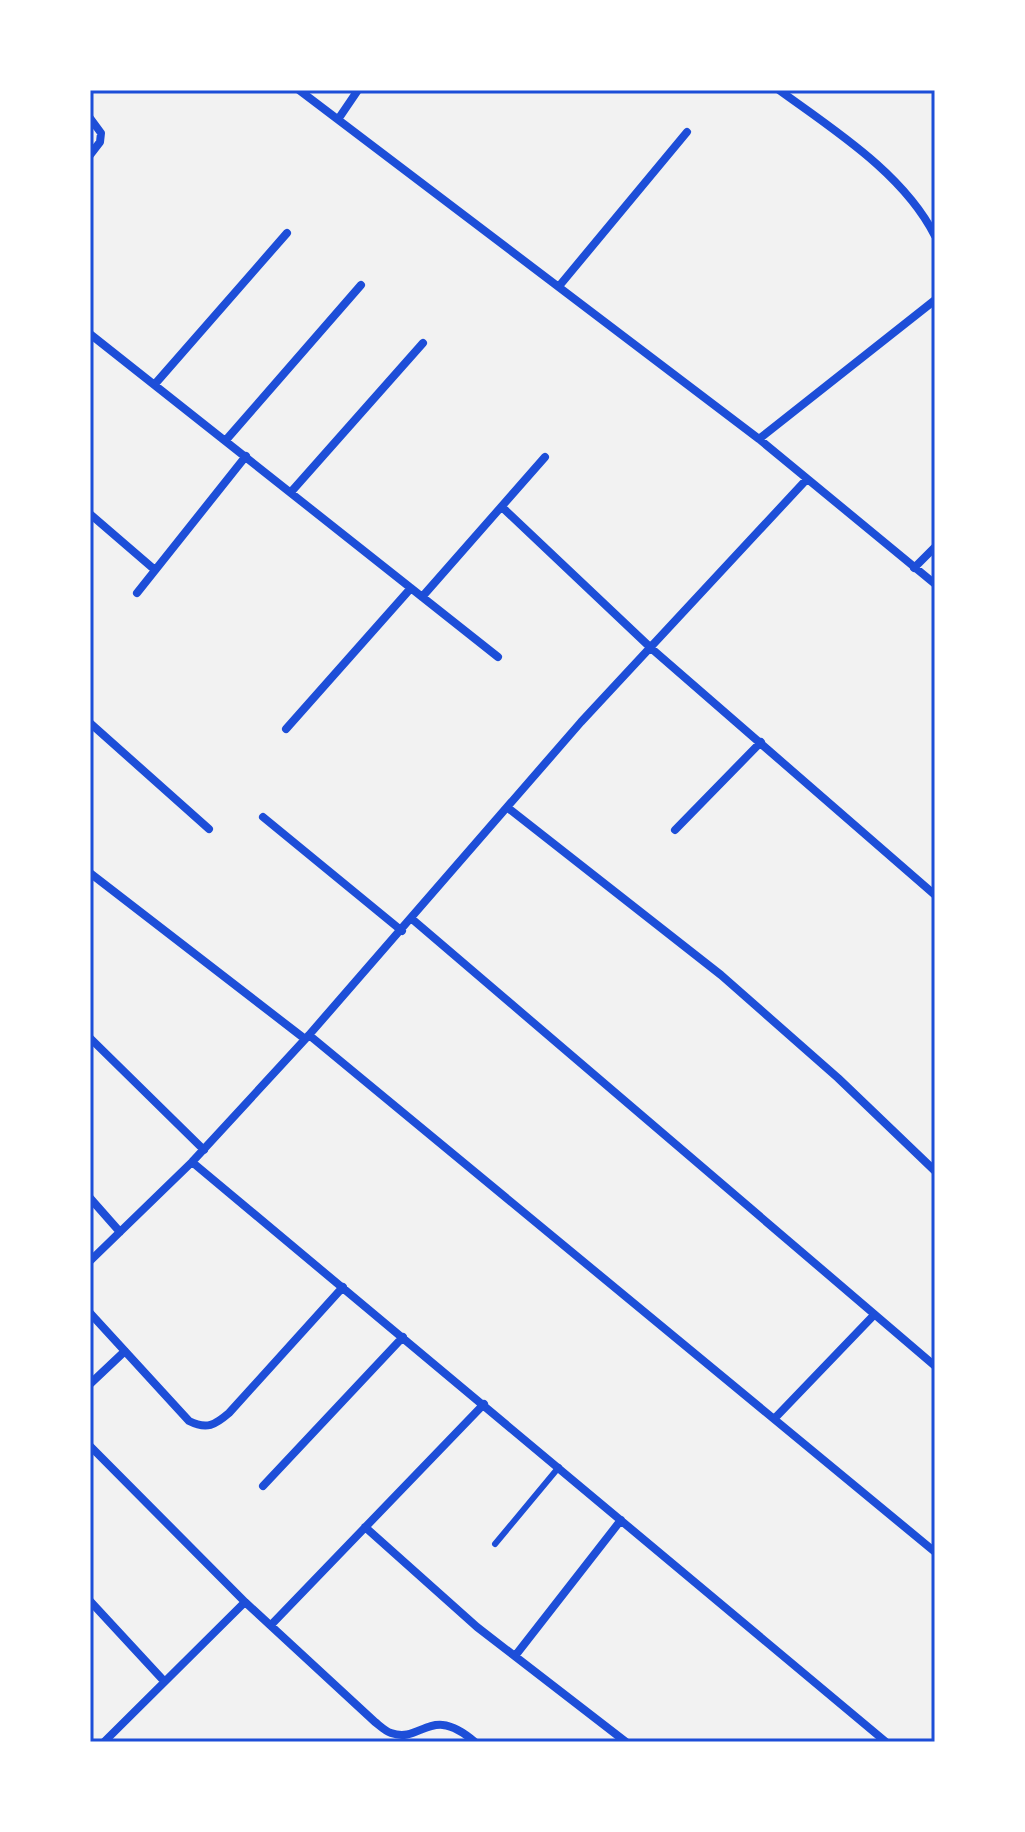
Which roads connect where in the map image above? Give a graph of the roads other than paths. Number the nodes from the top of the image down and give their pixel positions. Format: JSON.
{"nodes":[{"id":1,"x":299,"y":90,"type":"edge"},
{"id":2,"x":358,"y":90,"type":"edge"},
{"id":3,"x":779,"y":90,"type":"edge"},
{"id":4,"x":90,"y":118,"type":"edge"},
{"id":5,"x":339,"y":118,"type":"junction"},
{"id":6,"x":687,"y":132,"type":"dead end"},
{"id":7,"x":90,"y":155,"type":"edge"},
{"id":8,"x":287,"y":233,"type":"dead end"},
{"id":9,"x":935,"y":236,"type":"edge"},
{"id":10,"x":361,"y":285,"type":"dead end"},
{"id":11,"x":560,"y":285,"type":"junction"},
{"id":12,"x":935,"y":300,"type":"edge"},
{"id":13,"x":90,"y":334,"type":"edge"},
{"id":14,"x":423,"y":343,"type":"dead end"},
{"id":15,"x":155,"y":384,"type":"junction"},
{"id":16,"x":759,"y":439,"type":"junction"},
{"id":17,"x":226,"y":440,"type":"junction"},
{"id":18,"x":246,"y":456,"type":"junction"},
{"id":19,"x":545,"y":457,"type":"dead end"},
{"id":20,"x":807,"y":479,"type":"junction"},
{"id":21,"x":291,"y":492,"type":"junction"},
{"id":22,"x":503,"y":508,"type":"junction"},
{"id":23,"x":90,"y":514,"type":"edge"},
{"id":24,"x":935,"y":547,"type":"edge"},
{"id":25,"x":914,"y":568,"type":"junction"},
{"id":26,"x":155,"y":570,"type":"junction"},
{"id":27,"x":935,"y":584,"type":"edge"},
{"id":28,"x":411,"y":588,"type":"junction"},
{"id":29,"x":137,"y":593,"type":"dead end"},
{"id":30,"x":422,"y":597,"type":"junction"},
{"id":31,"x":652,"y":649,"type":"junction"},
{"id":32,"x":498,"y":657,"type":"dead end"},
{"id":33,"x":90,"y":723,"type":"edge"},
{"id":34,"x":286,"y":729,"type":"dead end"},
{"id":35,"x":761,"y":742,"type":"junction"},
{"id":36,"x":508,"y":808,"type":"junction"},
{"id":37,"x":263,"y":817,"type":"dead end"},
{"id":38,"x":209,"y":829,"type":"dead end"},
{"id":39,"x":675,"y":830,"type":"dead end"},
{"id":40,"x":90,"y":873,"type":"edge"},
{"id":41,"x":935,"y":895,"type":"edge"},
{"id":42,"x":412,"y":919,"type":"junction"},
{"id":43,"x":402,"y":931,"type":"junction"},
{"id":44,"x":307,"y":1037,"type":"junction"},
{"id":45,"x":90,"y":1038,"type":"edge"},
{"id":46,"x":204,"y":1150,"type":"junction"},
{"id":47,"x":192,"y":1162,"type":"junction"},
{"id":48,"x":935,"y":1171,"type":"edge"},
{"id":49,"x":90,"y":1198,"type":"edge"},
{"id":50,"x":120,"y":1232,"type":"junction"},
{"id":51,"x":90,"y":1261,"type":"edge"},
{"id":52,"x":343,"y":1287,"type":"junction"},
{"id":53,"x":90,"y":1313,"type":"edge"},
{"id":54,"x":873,"y":1316,"type":"junction"},
{"id":55,"x":403,"y":1337,"type":"junction"},
{"id":56,"x":125,"y":1351,"type":"junction"},
{"id":57,"x":935,"y":1366,"type":"edge"},
{"id":58,"x":90,"y":1384,"type":"edge"},
{"id":59,"x":484,"y":1404,"type":"junction"},
{"id":60,"x":775,"y":1418,"type":"junction"},
{"id":61,"x":90,"y":1446,"type":"edge"},
{"id":62,"x":559,"y":1467,"type":"junction"},
{"id":63,"x":263,"y":1486,"type":"dead end"},
{"id":64,"x":621,"y":1520,"type":"junction"},
{"id":65,"x":365,"y":1527,"type":"junction"},
{"id":66,"x":495,"y":1544,"type":"dead end"},
{"id":67,"x":935,"y":1552,"type":"edge"},
{"id":68,"x":90,"y":1601,"type":"edge"},
{"id":69,"x":245,"y":1602,"type":"junction"},
{"id":70,"x":271,"y":1625,"type":"junction"},
{"id":71,"x":515,"y":1656,"type":"junction"},
{"id":72,"x":164,"y":1681,"type":"junction"},
{"id":73,"x":391,"y":1733,"type":"junction"},
{"id":74,"x":104,"y":1742,"type":"edge"},
{"id":75,"x":383,"y":1742,"type":"edge"},
{"id":76,"x":475,"y":1742,"type":"edge"},
{"id":77,"x":626,"y":1742,"type":"edge"},
{"id":78,"x":886,"y":1742,"type":"edge"}],
"edges":[{"from":1,"to":5,"type":"street"},
{"from":2,"to":5,"type":"street"},
{"from":3,"to":9,"type":"street"},
{"from":4,"to":7,"type":"street"},
{"from":5,"to":11,"type":"street"},
{"from":6,"to":11,"type":"street"},
{"from":8,"to":15,"type":"street"},
{"from":10,"to":17,"type":"street"},
{"from":11,"to":16,"type":"street"},
{"from":12,"to":16,"type":"street"},
{"from":13,"to":15,"type":"street"},
{"from":14,"to":21,"type":"street"},
{"from":15,"to":17,"type":"street"},
{"from":16,"to":20,"type":"street"},
{"from":17,"to":18,"type":"street"},
{"from":18,"to":21,"type":"street"},
{"from":18,"to":26,"type":"street"},
{"from":19,"to":22,"type":"street"},
{"from":20,"to":25,"type":"street"},
{"from":20,"to":31,"type":"street"},
{"from":21,"to":28,"type":"street"},
{"from":22,"to":30,"type":"street"},
{"from":22,"to":31,"type":"street"},
{"from":23,"to":26,"type":"street"},
{"from":24,"to":25,"type":"street"},
{"from":25,"to":27,"type":"street"},
{"from":26,"to":29,"type":"street"},
{"from":28,"to":30,"type":"street"},
{"from":28,"to":34,"type":"street"},
{"from":30,"to":32,"type":"street"},
{"from":31,"to":35,"type":"street"},
{"from":31,"to":36,"type":"street"},
{"from":33,"to":38,"type":"street"},
{"from":35,"to":39,"type":"street"},
{"from":35,"to":41,"type":"street"},
{"from":36,"to":42,"type":"street"},
{"from":36,"to":48,"type":"street"},
{"from":37,"to":43,"type":"street"},
{"from":40,"to":44,"type":"street"},
{"from":42,"to":43,"type":"street"},
{"from":42,"to":54,"type":"street"},
{"from":43,"to":44,"type":"street"},
{"from":44,"to":46,"type":"street"},
{"from":44,"to":60,"type":"street"},
{"from":45,"to":46,"type":"street"},
{"from":46,"to":47,"type":"street"},
{"from":47,"to":50,"type":"street"},
{"from":47,"to":52,"type":"street"},
{"from":49,"to":50,"type":"street"},
{"from":50,"to":51,"type":"street"},
{"from":52,"to":55,"type":"street"},
{"from":52,"to":56,"type":"street"},
{"from":53,"to":56,"type":"street"},
{"from":54,"to":57,"type":"street"},
{"from":54,"to":60,"type":"street"},
{"from":55,"to":59,"type":"street"},
{"from":55,"to":63,"type":"street"},
{"from":56,"to":58,"type":"street"},
{"from":59,"to":62,"type":"street"},
{"from":59,"to":65,"type":"street"},
{"from":60,"to":67,"type":"street"},
{"from":61,"to":69,"type":"street"},
{"from":62,"to":64,"type":"street"},
{"from":62,"to":66,"type":"lane"},
{"from":64,"to":71,"type":"street"},
{"from":64,"to":78,"type":"street"},
{"from":65,"to":70,"type":"street"},
{"from":65,"to":71,"type":"street"},
{"from":68,"to":72,"type":"street"},
{"from":69,"to":70,"type":"street"},
{"from":69,"to":72,"type":"street"},
{"from":70,"to":73,"type":"street"},
{"from":71,"to":77,"type":"street"},
{"from":72,"to":74,"type":"street"},
{"from":73,"to":75,"type":"street"},
{"from":73,"to":76,"type":"street"}]}
